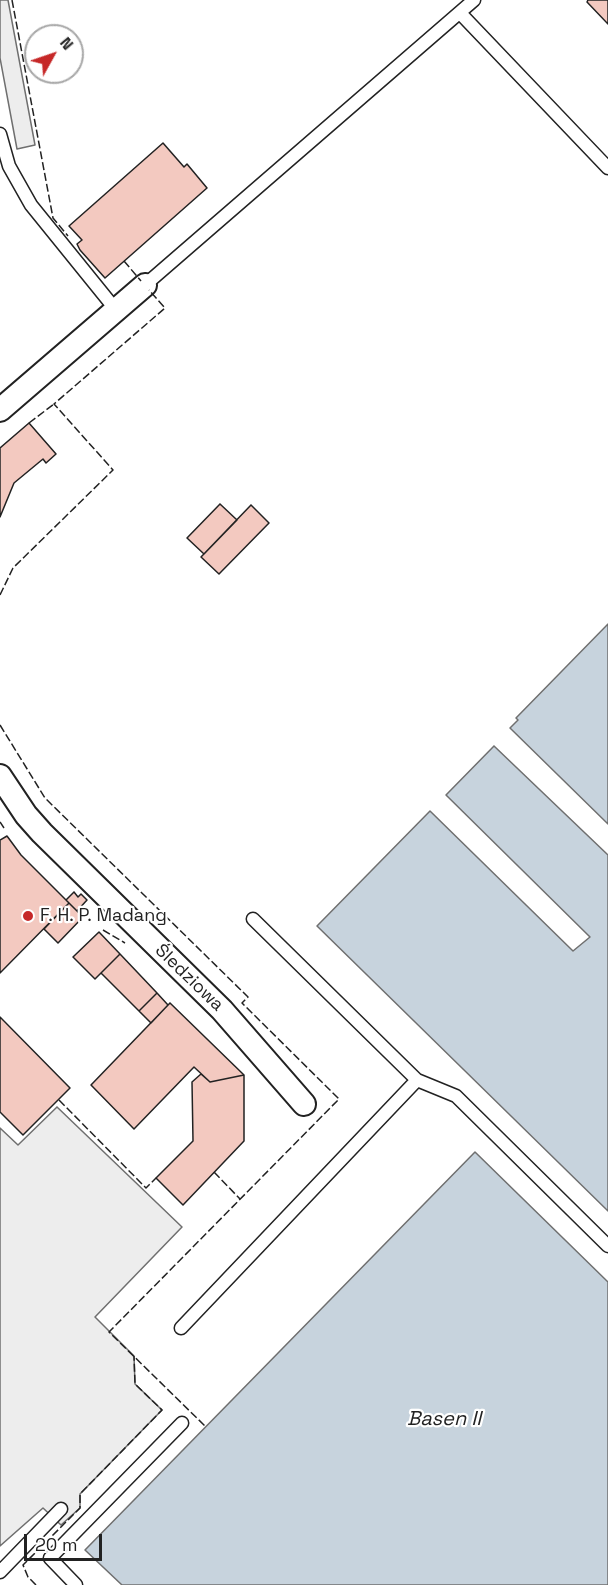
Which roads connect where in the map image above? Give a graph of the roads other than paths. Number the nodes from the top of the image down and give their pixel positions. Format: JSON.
{"nodes":[{"id":1,"x":474,"y":0,"type":"edge"},
{"id":2,"x":460,"y":13,"type":"junction"},
{"id":3,"x":0,"y":134,"type":"edge"},
{"id":4,"x":608,"y":168,"type":"edge"},
{"id":5,"x":145,"y":285,"type":"joint"},
{"id":6,"x":116,"y":310,"type":"junction"},
{"id":7,"x":0,"y":410,"type":"edge"},
{"id":8,"x":0,"y":776,"type":"edge"},
{"id":9,"x":253,"y":919,"type":"dead end"},
{"id":10,"x":417,"y":1080,"type":"junction"},
{"id":11,"x":304,"y":1104,"type":"dead end"},
{"id":12,"x":608,"y":1245,"type":"edge"},
{"id":13,"x":181,"y":1329,"type":"dead end"},
{"id":14,"x":182,"y":1423,"type":"dead end"},
{"id":15,"x":61,"y":1509,"type":"dead end"},
{"id":16,"x":0,"y":1572,"type":"edge"},
{"id":17,"x":76,"y":1585,"type":"edge"}],
"edges":[{"from":1,"to":2,"type":"lane"},
{"from":2,"to":4,"type":"lane"},
{"from":2,"to":5,"type":"lane"},
{"from":3,"to":6,"type":"lane"},
{"from":5,"to":6,"type":"street"},
{"from":6,"to":7,"type":"street"},
{"from":8,"to":11,"type":"street","name":"Śledziowa"},
{"from":9,"to":10,"type":"lane"},
{"from":10,"to":12,"type":"lane"},
{"from":10,"to":13,"type":"lane"},
{"from":14,"to":17,"type":"lane"},
{"from":15,"to":16,"type":"lane"}]}
